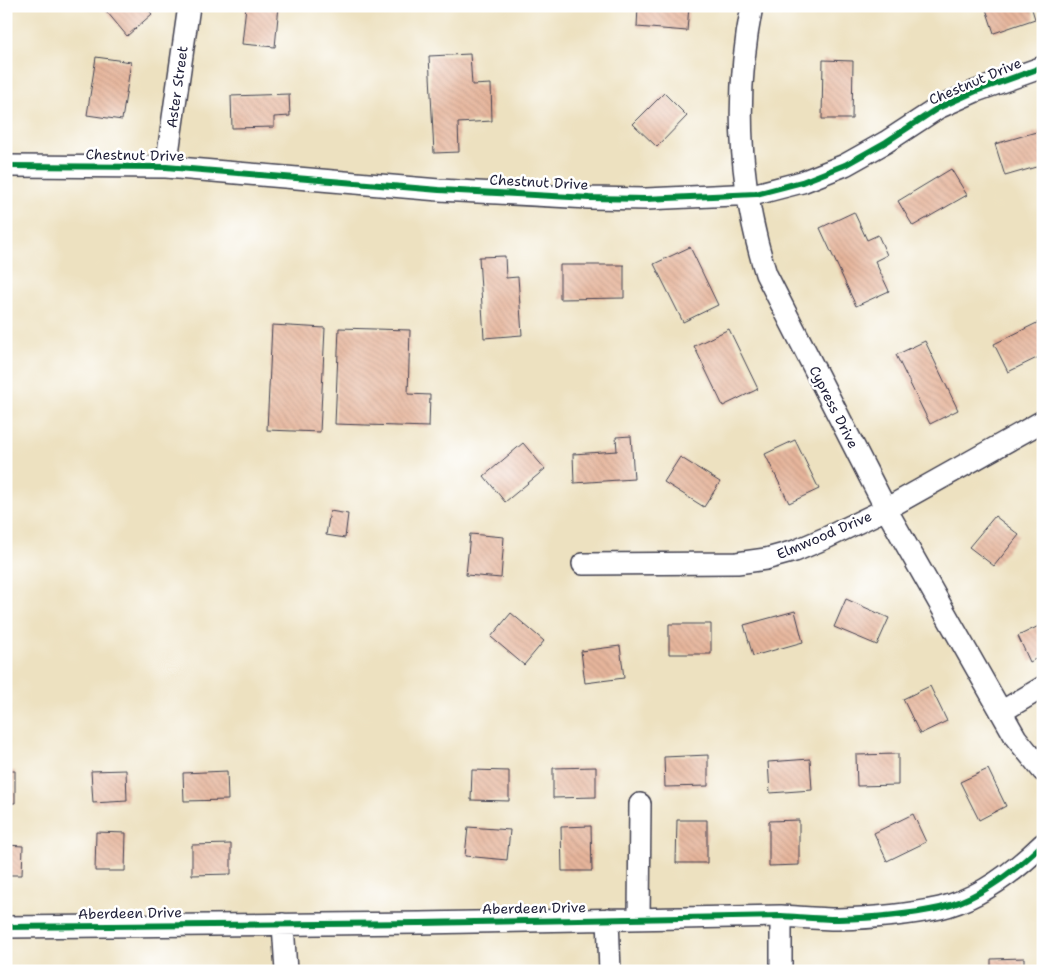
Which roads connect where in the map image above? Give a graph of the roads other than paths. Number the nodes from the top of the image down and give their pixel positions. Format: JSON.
{"nodes":[{"id":1,"x":189,"y":6,"type":"edge"},
{"id":2,"x":752,"y":6,"type":"edge"},
{"id":3,"x":1043,"y":67,"type":"edge"},
{"id":4,"x":6,"y":166,"type":"edge"},
{"id":5,"x":166,"y":167,"type":"junction"},
{"id":6,"x":747,"y":194,"type":"junction"},
{"id":7,"x":1043,"y":421,"type":"edge"},
{"id":8,"x":886,"y":509,"type":"junction"},
{"id":9,"x":582,"y":564,"type":"dead end"},
{"id":10,"x":1043,"y":687,"type":"edge"},
{"id":11,"x":1001,"y":712,"type":"junction"},
{"id":12,"x":1043,"y":771,"type":"edge"},
{"id":13,"x":640,"y":804,"type":"dead end"},
{"id":14,"x":1043,"y":844,"type":"edge"},
{"id":15,"x":781,"y":916,"type":"junction"},
{"id":16,"x":608,"y":919,"type":"junction"},
{"id":17,"x":639,"y":919,"type":"junction"},
{"id":18,"x":283,"y":924,"type":"junction"},
{"id":19,"x":6,"y":927,"type":"edge"},
{"id":20,"x":286,"y":971,"type":"edge"},
{"id":21,"x":610,"y":971,"type":"edge"},
{"id":22,"x":781,"y":971,"type":"edge"}],
"edges":[{"from":1,"to":5,"type":"street","name":"Aster Street"},
{"from":2,"to":6,"type":"street","name":"Cypress Drive"},
{"from":3,"to":6,"type":"street","name":"Chestnut Drive"},
{"from":4,"to":5,"type":"street","name":"Chestnut Drive"},
{"from":5,"to":6,"type":"street","name":"Chestnut Drive"},
{"from":6,"to":8,"type":"street","name":"Cypress Drive"},
{"from":7,"to":8,"type":"street","name":"Elmwood Drive"},
{"from":8,"to":9,"type":"street","name":"Elmwood Drive"},
{"from":8,"to":11,"type":"street","name":"Cypress Drive"},
{"from":10,"to":11,"type":"street"},
{"from":11,"to":12,"type":"street","name":"Cypress Drive"},
{"from":13,"to":17,"type":"street"},
{"from":14,"to":15,"type":"street","name":"Aberdeen Drive"},
{"from":15,"to":17,"type":"street","name":"Aberdeen Drive"},
{"from":15,"to":22,"type":"street"},
{"from":16,"to":17,"type":"street","name":"Aberdeen Drive"},
{"from":16,"to":18,"type":"street","name":"Aberdeen Drive"},
{"from":16,"to":21,"type":"street"},
{"from":18,"to":19,"type":"street","name":"Aberdeen Drive"},
{"from":18,"to":20,"type":"street"}]}
